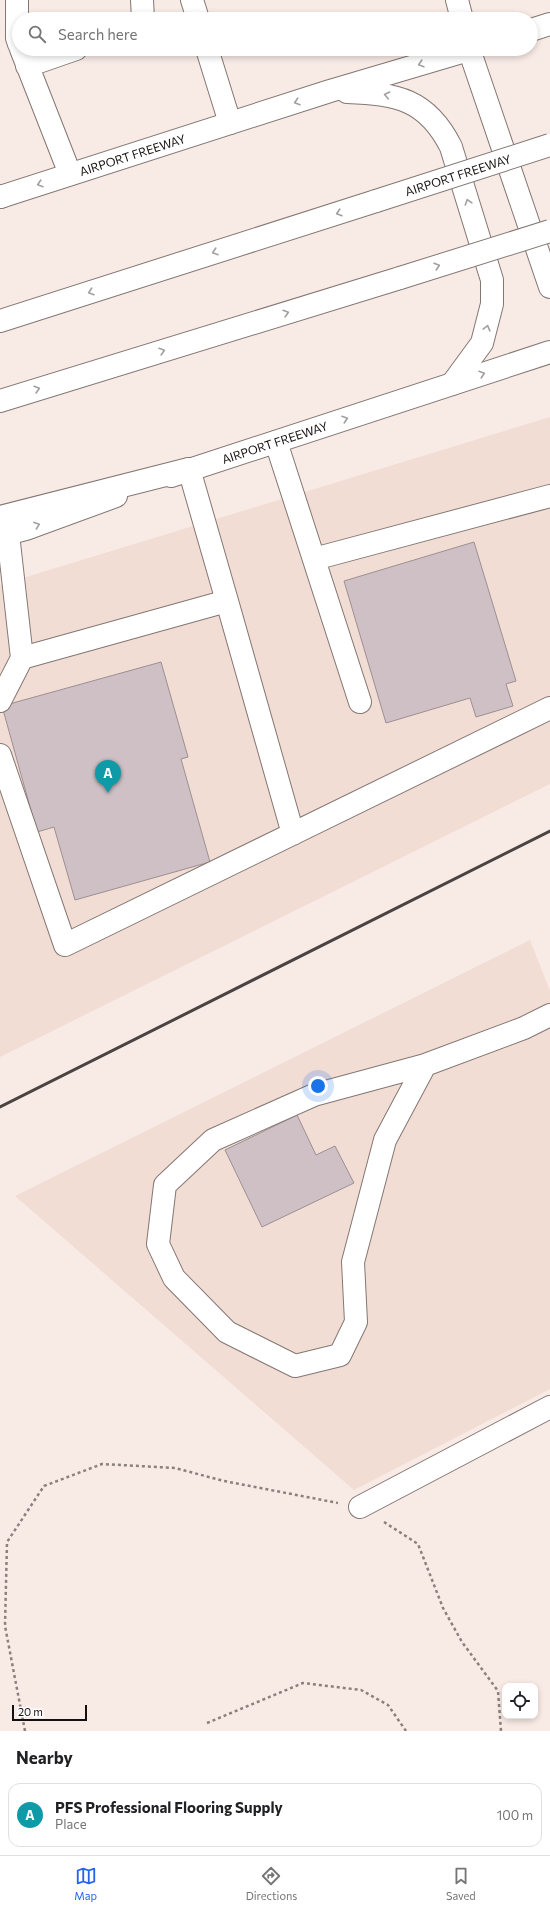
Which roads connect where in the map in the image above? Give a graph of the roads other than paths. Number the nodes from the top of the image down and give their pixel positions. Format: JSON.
{"nodes":[{"id":1,"x":17,"y":0,"type":"edge"},
{"id":2,"x":142,"y":0,"type":"edge"},
{"id":3,"x":192,"y":0,"type":"edge"},
{"id":4,"x":458,"y":0,"type":"edge"},
{"id":5,"x":17,"y":12,"type":"edge"},
{"id":6,"x":142,"y":12,"type":"edge"},
{"id":7,"x":196,"y":12,"type":"edge"},
{"id":8,"x":461,"y":12,"type":"edge"},
{"id":9,"x":550,"y":24,"type":"edge"},
{"id":10,"x":538,"y":28,"type":"edge"},
{"id":11,"x":36,"y":56,"type":"edge"},
{"id":12,"x":209,"y":56,"type":"edge"},
{"id":13,"x":447,"y":56,"type":"edge"},
{"id":14,"x":472,"y":56,"type":"edge"},
{"id":15,"x":24,"y":58,"type":"edge"},
{"id":16,"x":330,"y":91,"type":"junction"},
{"id":17,"x":230,"y":123,"type":"junction"},
{"id":18,"x":550,"y":145,"type":"edge"},
{"id":19,"x":70,"y":174,"type":"junction"},
{"id":20,"x":1,"y":197,"type":"edge"},
{"id":21,"x":550,"y":231,"type":"edge"},
{"id":22,"x":550,"y":287,"type":"edge"},
{"id":23,"x":0,"y":320,"type":"edge"},
{"id":24,"x":550,"y":352,"type":"edge"},
{"id":25,"x":452,"y":384,"type":"junction"},
{"id":26,"x":0,"y":401,"type":"edge"},
{"id":27,"x":276,"y":442,"type":"junction"},
{"id":28,"x":189,"y":469,"type":"junction"},
{"id":29,"x":550,"y":496,"type":"edge"},
{"id":30,"x":3,"y":529,"type":"edge"},
{"id":31,"x":314,"y":559,"type":"junction"},
{"id":32,"x":227,"y":601,"type":"junction"},
{"id":33,"x":22,"y":658,"type":"junction"},
{"id":34,"x":0,"y":701,"type":"edge"},
{"id":35,"x":360,"y":702,"type":"dead end"},
{"id":36,"x":550,"y":708,"type":"edge"},
{"id":37,"x":0,"y":755,"type":"edge"},
{"id":38,"x":293,"y":834,"type":"junction"},
{"id":39,"x":550,"y":1015,"type":"edge"},
{"id":40,"x":425,"y":1065,"type":"junction"},
{"id":41,"x":550,"y":1407,"type":"edge"},
{"id":42,"x":360,"y":1507,"type":"road end"}],
"edges":[{"from":1,"to":5,"type":"main road"},
{"from":2,"to":6,"type":"main road"},
{"from":3,"to":7,"type":"main road"},
{"from":4,"to":8,"type":"main road"},
{"from":9,"to":10,"type":"main road"},
{"from":11,"to":15,"type":"main road"},
{"from":12,"to":17,"type":"main road"},
{"from":13,"to":16,"type":"main road","name":"AIRPORT FREEWAY","one_way":true},
{"from":14,"to":22,"type":"main road"},
{"from":15,"to":19,"type":"main road"},
{"from":16,"to":17,"type":"main road","name":"AIRPORT FREEWAY","one_way":true},
{"from":25,"to":16,"type":"main road","one_way":true},
{"from":17,"to":19,"type":"main road","name":"AIRPORT FREEWAY"},
{"from":18,"to":23,"type":"main road","name":"AIRPORT FREEWAY","one_way":true,"bridge":true},
{"from":19,"to":20,"type":"main road","name":"AIRPORT FREEWAY","one_way":true},
{"from":26,"to":21,"type":"main road","one_way":true,"bridge":true},
{"from":25,"to":24,"type":"main road","name":"AIRPORT FREEWAY","one_way":true},
{"from":27,"to":25,"type":"main road","name":"AIRPORT FREEWAY","one_way":true},
{"from":27,"to":28,"type":"main road","name":"AIRPORT FREEWAY"},
{"from":27,"to":31,"type":"main road"},
{"from":30,"to":28,"type":"main road","name":"AIRPORT FREEWAY","one_way":true},
{"from":28,"to":32,"type":"main road"},
{"from":29,"to":31,"type":"main road"},
{"from":30,"to":33,"type":"main road"},
{"from":31,"to":35,"type":"main road"},
{"from":32,"to":33,"type":"main road"},
{"from":32,"to":38,"type":"main road"},
{"from":33,"to":34,"type":"main road"},
{"from":36,"to":38,"type":"main road"},
{"from":37,"to":38,"type":"main road"},
{"from":39,"to":40,"type":"main road"},
{"from":40,"to":40,"type":"main road"},
{"from":41,"to":42,"type":"main road"}]}
